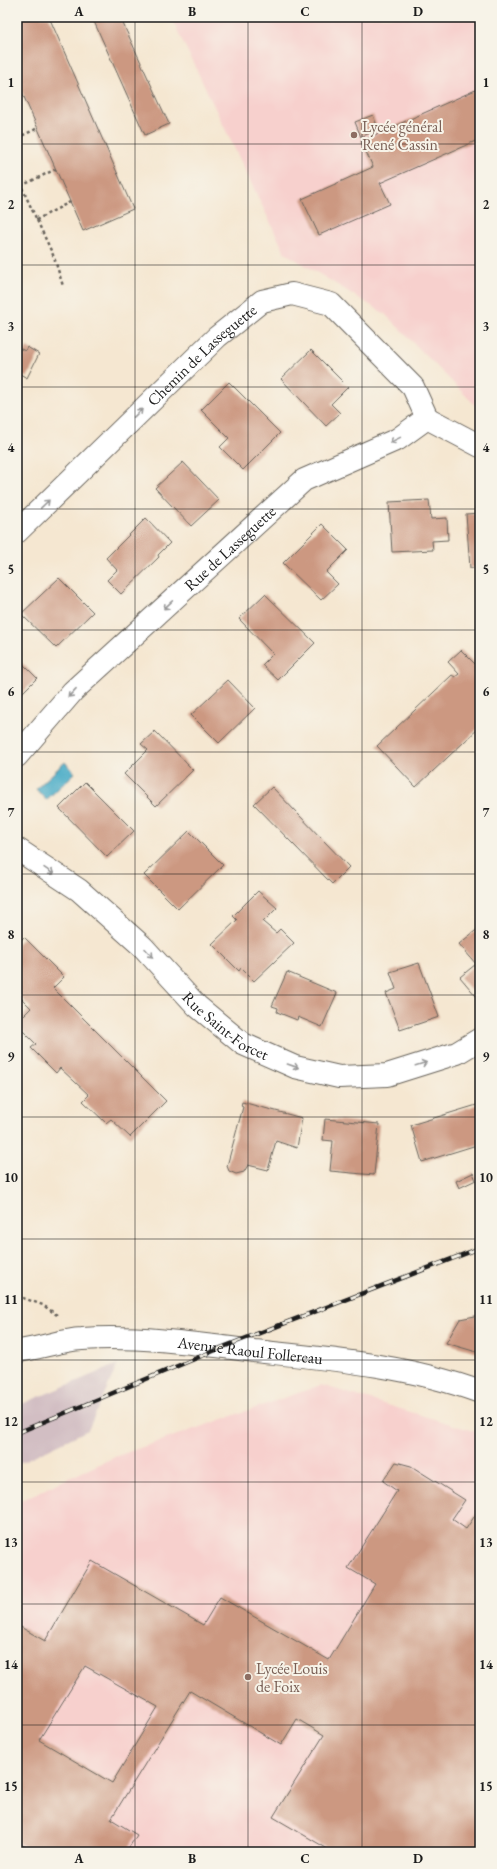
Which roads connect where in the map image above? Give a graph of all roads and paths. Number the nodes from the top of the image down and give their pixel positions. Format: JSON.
{"nodes":[{"id":1,"x":38,"y":128,"type":"dead end"},
{"id":2,"x":17,"y":138,"type":"edge"},
{"id":3,"x":56,"y":169,"type":"dead end"},
{"id":4,"x":17,"y":177,"type":"edge"},
{"id":5,"x":21,"y":186,"type":"junction"},
{"id":6,"x":70,"y":202,"type":"dead end"},
{"id":7,"x":36,"y":220,"type":"junction"},
{"id":8,"x":63,"y":286,"type":"dead end"},
{"id":9,"x":427,"y":418,"type":"junction"},
{"id":10,"x":480,"y":446,"type":"edge"},
{"id":11,"x":17,"y":532,"type":"edge"},
{"id":12,"x":17,"y":756,"type":"edge"},
{"id":13,"x":17,"y":849,"type":"edge"},
{"id":14,"x":480,"y":1039,"type":"edge"},
{"id":15,"x":17,"y":1296,"type":"edge"},
{"id":16,"x":81,"y":1339,"type":"junction"},
{"id":17,"x":17,"y":1351,"type":"edge"},
{"id":18,"x":480,"y":1392,"type":"edge"}],
"edges":[{"from":1,"to":2,"type":"path"},
{"from":3,"to":5,"type":"path"},
{"from":4,"to":5,"type":"path"},
{"from":5,"to":7,"type":"path"},
{"from":6,"to":7,"type":"path"},
{"from":7,"to":8,"type":"path"},
{"from":9,"to":10,"type":"street"},
{"from":11,"to":9,"type":"street","name":"Chemin de Lasseguette","one_way":true},
{"from":9,"to":12,"type":"street","name":"Rue de Lasseguette","one_way":true},
{"from":13,"to":14,"type":"street","name":"Rue Saint-Forcet","one_way":true},
{"from":15,"to":16,"type":"path"},
{"from":16,"to":17,"type":"street","name":"Avenue Raoul Follereau"},
{"from":16,"to":18,"type":"street","name":"Avenue Raoul Follereau"}]}
